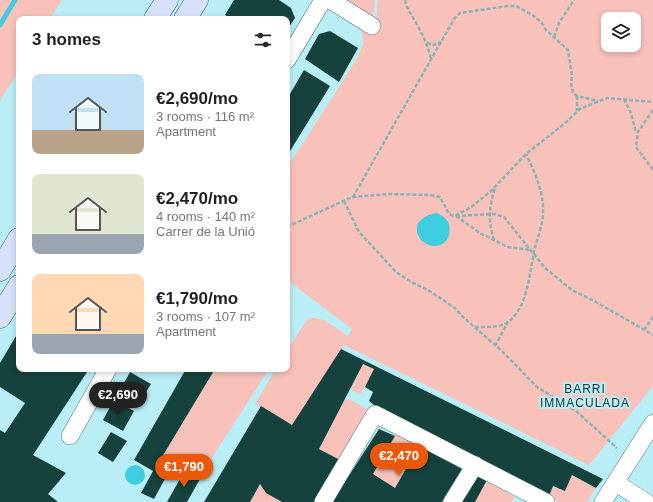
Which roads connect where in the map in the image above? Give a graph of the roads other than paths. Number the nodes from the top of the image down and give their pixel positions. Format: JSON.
{"nodes":[{"id":1,"x":167,"y":0,"type":"edge"},
{"id":2,"x":197,"y":0,"type":"edge"},
{"id":3,"x":323,"y":0,"type":"edge"},
{"id":4,"x":330,"y":0,"type":"edge"},
{"id":5,"x":157,"y":16,"type":"edge"},
{"id":6,"x":187,"y":16,"type":"edge"},
{"id":7,"x":372,"y":26,"type":"dead end"},
{"id":8,"x":290,"y":55,"type":"edge"},
{"id":9,"x":16,"y":244,"type":"edge"},
{"id":10,"x":0,"y":270,"type":"edge"},
{"id":11,"x":16,"y":291,"type":"edge"},
{"id":12,"x":0,"y":317,"type":"edge"},
{"id":13,"x":106,"y":372,"type":"edge"},
{"id":14,"x":653,"y":423,"type":"edge"},
{"id":15,"x":70,"y":436,"type":"dead end"},
{"id":16,"x":475,"y":465,"type":"junction"},
{"id":17,"x":616,"y":482,"type":"junction"},
{"id":18,"x":323,"y":502,"type":"edge"},
{"id":19,"x":452,"y":502,"type":"edge"},
{"id":20,"x":546,"y":502,"type":"edge"},
{"id":21,"x":603,"y":502,"type":"edge"},
{"id":22,"x":646,"y":502,"type":"edge"}],
"edges":[{"from":1,"to":5,"type":"main road"},
{"from":2,"to":6,"type":"main road"},
{"from":3,"to":8,"type":"street"},
{"from":4,"to":7,"type":"street"},
{"from":9,"to":10,"type":"main road"},
{"from":11,"to":12,"type":"main road"},
{"from":13,"to":15,"type":"street"},
{"from":14,"to":17,"type":"street"},
{"from":16,"to":18,"type":"street"},
{"from":16,"to":19,"type":"street"},
{"from":16,"to":20,"type":"street"},
{"from":17,"to":21,"type":"street"},
{"from":17,"to":22,"type":"street"}]}
